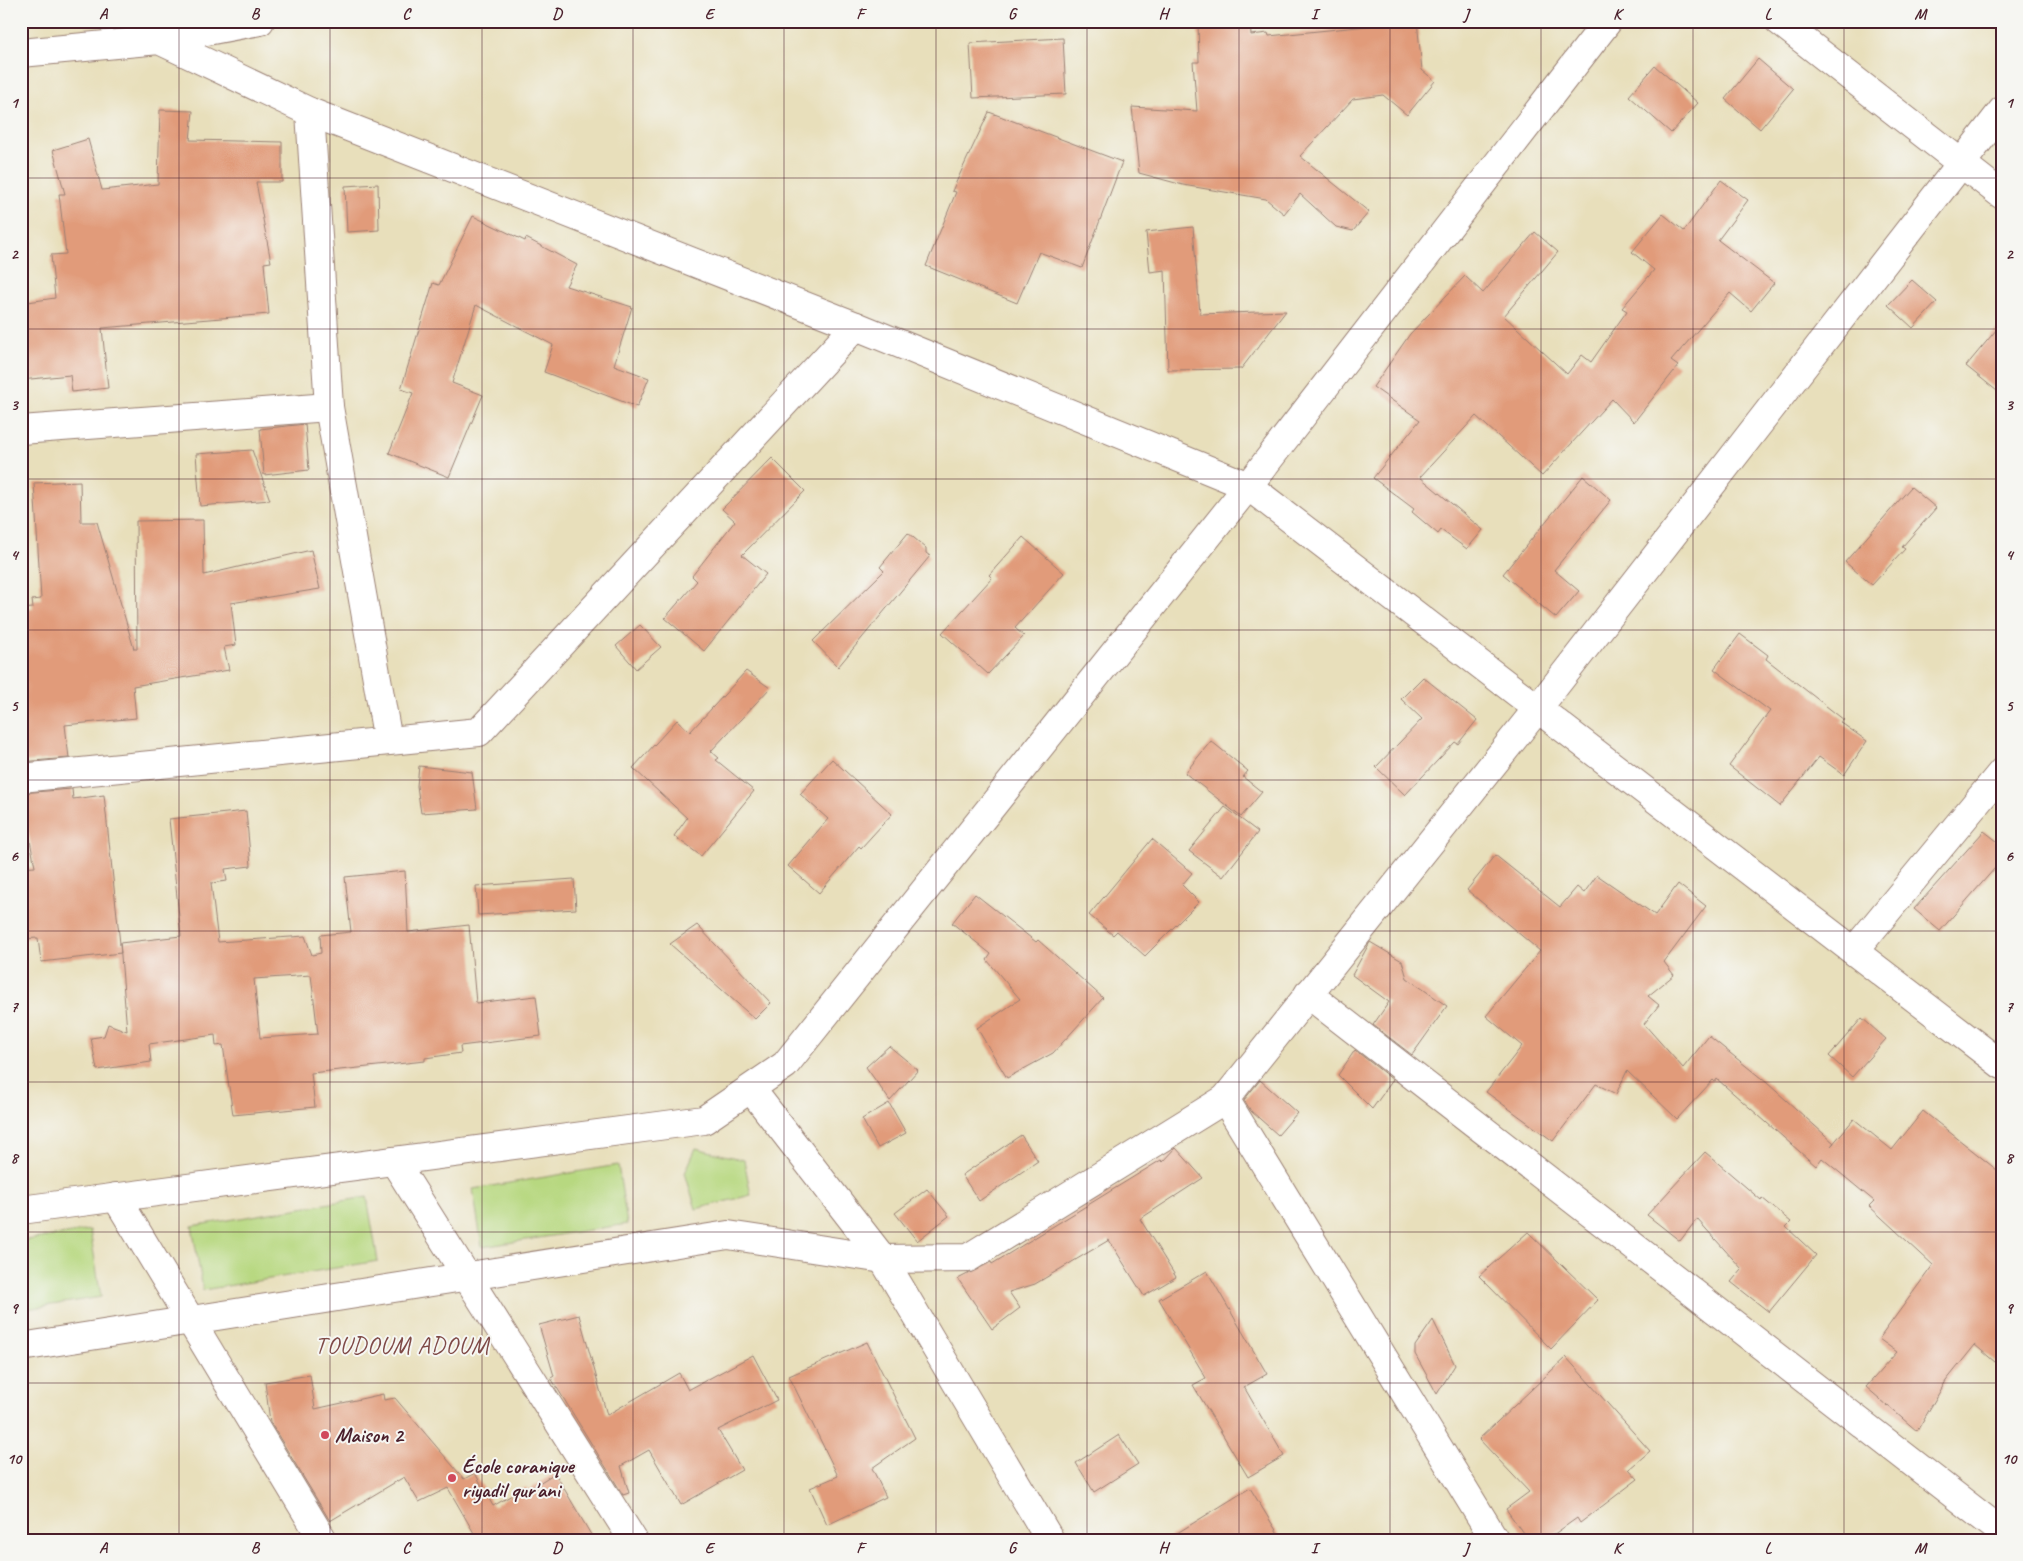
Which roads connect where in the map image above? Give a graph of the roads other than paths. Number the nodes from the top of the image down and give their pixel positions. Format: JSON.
{"nodes":[{"id":1,"x":260,"y":21,"type":"edge"},
{"id":2,"x":1608,"y":21,"type":"edge"},
{"id":3,"x":1780,"y":21,"type":"edge"},
{"id":4,"x":159,"y":40,"type":"junction"},
{"id":5,"x":21,"y":53,"type":"edge"},
{"id":6,"x":2002,"y":111,"type":"edge"},
{"id":7,"x":310,"y":112,"type":"junction"},
{"id":8,"x":1959,"y":164,"type":"junction"},
{"id":9,"x":2002,"y":195,"type":"edge"},
{"id":10,"x":856,"y":326,"type":"junction"},
{"id":11,"x":330,"y":407,"type":"junction"},
{"id":12,"x":21,"y":430,"type":"edge"},
{"id":13,"x":1248,"y":486,"type":"junction"},
{"id":14,"x":1538,"y":708,"type":"junction"},
{"id":15,"x":388,"y":741,"type":"junction"},
{"id":16,"x":2002,"y":772,"type":"edge"},
{"id":17,"x":21,"y":778,"type":"edge"},
{"id":18,"x":1854,"y":951,"type":"junction"},
{"id":19,"x":1308,"y":994,"type":"junction"},
{"id":20,"x":2002,"y":1065,"type":"edge"},
{"id":21,"x":751,"y":1088,"type":"junction"},
{"id":22,"x":1225,"y":1099,"type":"junction"},
{"id":23,"x":394,"y":1160,"type":"junction"},
{"id":24,"x":116,"y":1197,"type":"junction"},
{"id":25,"x":21,"y":1210,"type":"edge"},
{"id":26,"x":883,"y":1259,"type":"junction"},
{"id":27,"x":468,"y":1276,"type":"junction"},
{"id":28,"x":191,"y":1320,"type":"junction"},
{"id":29,"x":21,"y":1347,"type":"edge"},
{"id":30,"x":2002,"y":1532,"type":"edge"},
{"id":31,"x":323,"y":1540,"type":"edge"},
{"id":32,"x":633,"y":1540,"type":"edge"},
{"id":33,"x":1050,"y":1540,"type":"edge"},
{"id":34,"x":1495,"y":1540,"type":"edge"}],
"edges":[{"from":1,"to":4,"type":"street"},
{"from":2,"to":13,"type":"street"},
{"from":3,"to":8,"type":"street"},
{"from":4,"to":5,"type":"street"},
{"from":4,"to":7,"type":"street"},
{"from":6,"to":8,"type":"street"},
{"from":7,"to":10,"type":"street"},
{"from":7,"to":11,"type":"street"},
{"from":8,"to":9,"type":"street"},
{"from":8,"to":14,"type":"street"},
{"from":10,"to":13,"type":"street"},
{"from":10,"to":15,"type":"street"},
{"from":11,"to":12,"type":"street"},
{"from":11,"to":15,"type":"street"},
{"from":13,"to":14,"type":"street"},
{"from":13,"to":21,"type":"street"},
{"from":14,"to":18,"type":"street"},
{"from":14,"to":19,"type":"street"},
{"from":15,"to":17,"type":"street"},
{"from":16,"to":18,"type":"street"},
{"from":18,"to":20,"type":"street"},
{"from":19,"to":22,"type":"street"},
{"from":19,"to":30,"type":"street"},
{"from":21,"to":23,"type":"street"},
{"from":21,"to":26,"type":"street"},
{"from":22,"to":26,"type":"street"},
{"from":22,"to":34,"type":"street"},
{"from":23,"to":24,"type":"street"},
{"from":23,"to":27,"type":"street"},
{"from":24,"to":25,"type":"street"},
{"from":24,"to":28,"type":"street"},
{"from":26,"to":27,"type":"street"},
{"from":26,"to":33,"type":"street"},
{"from":27,"to":28,"type":"street"},
{"from":27,"to":32,"type":"street"},
{"from":28,"to":29,"type":"street"},
{"from":28,"to":31,"type":"street"}]}
